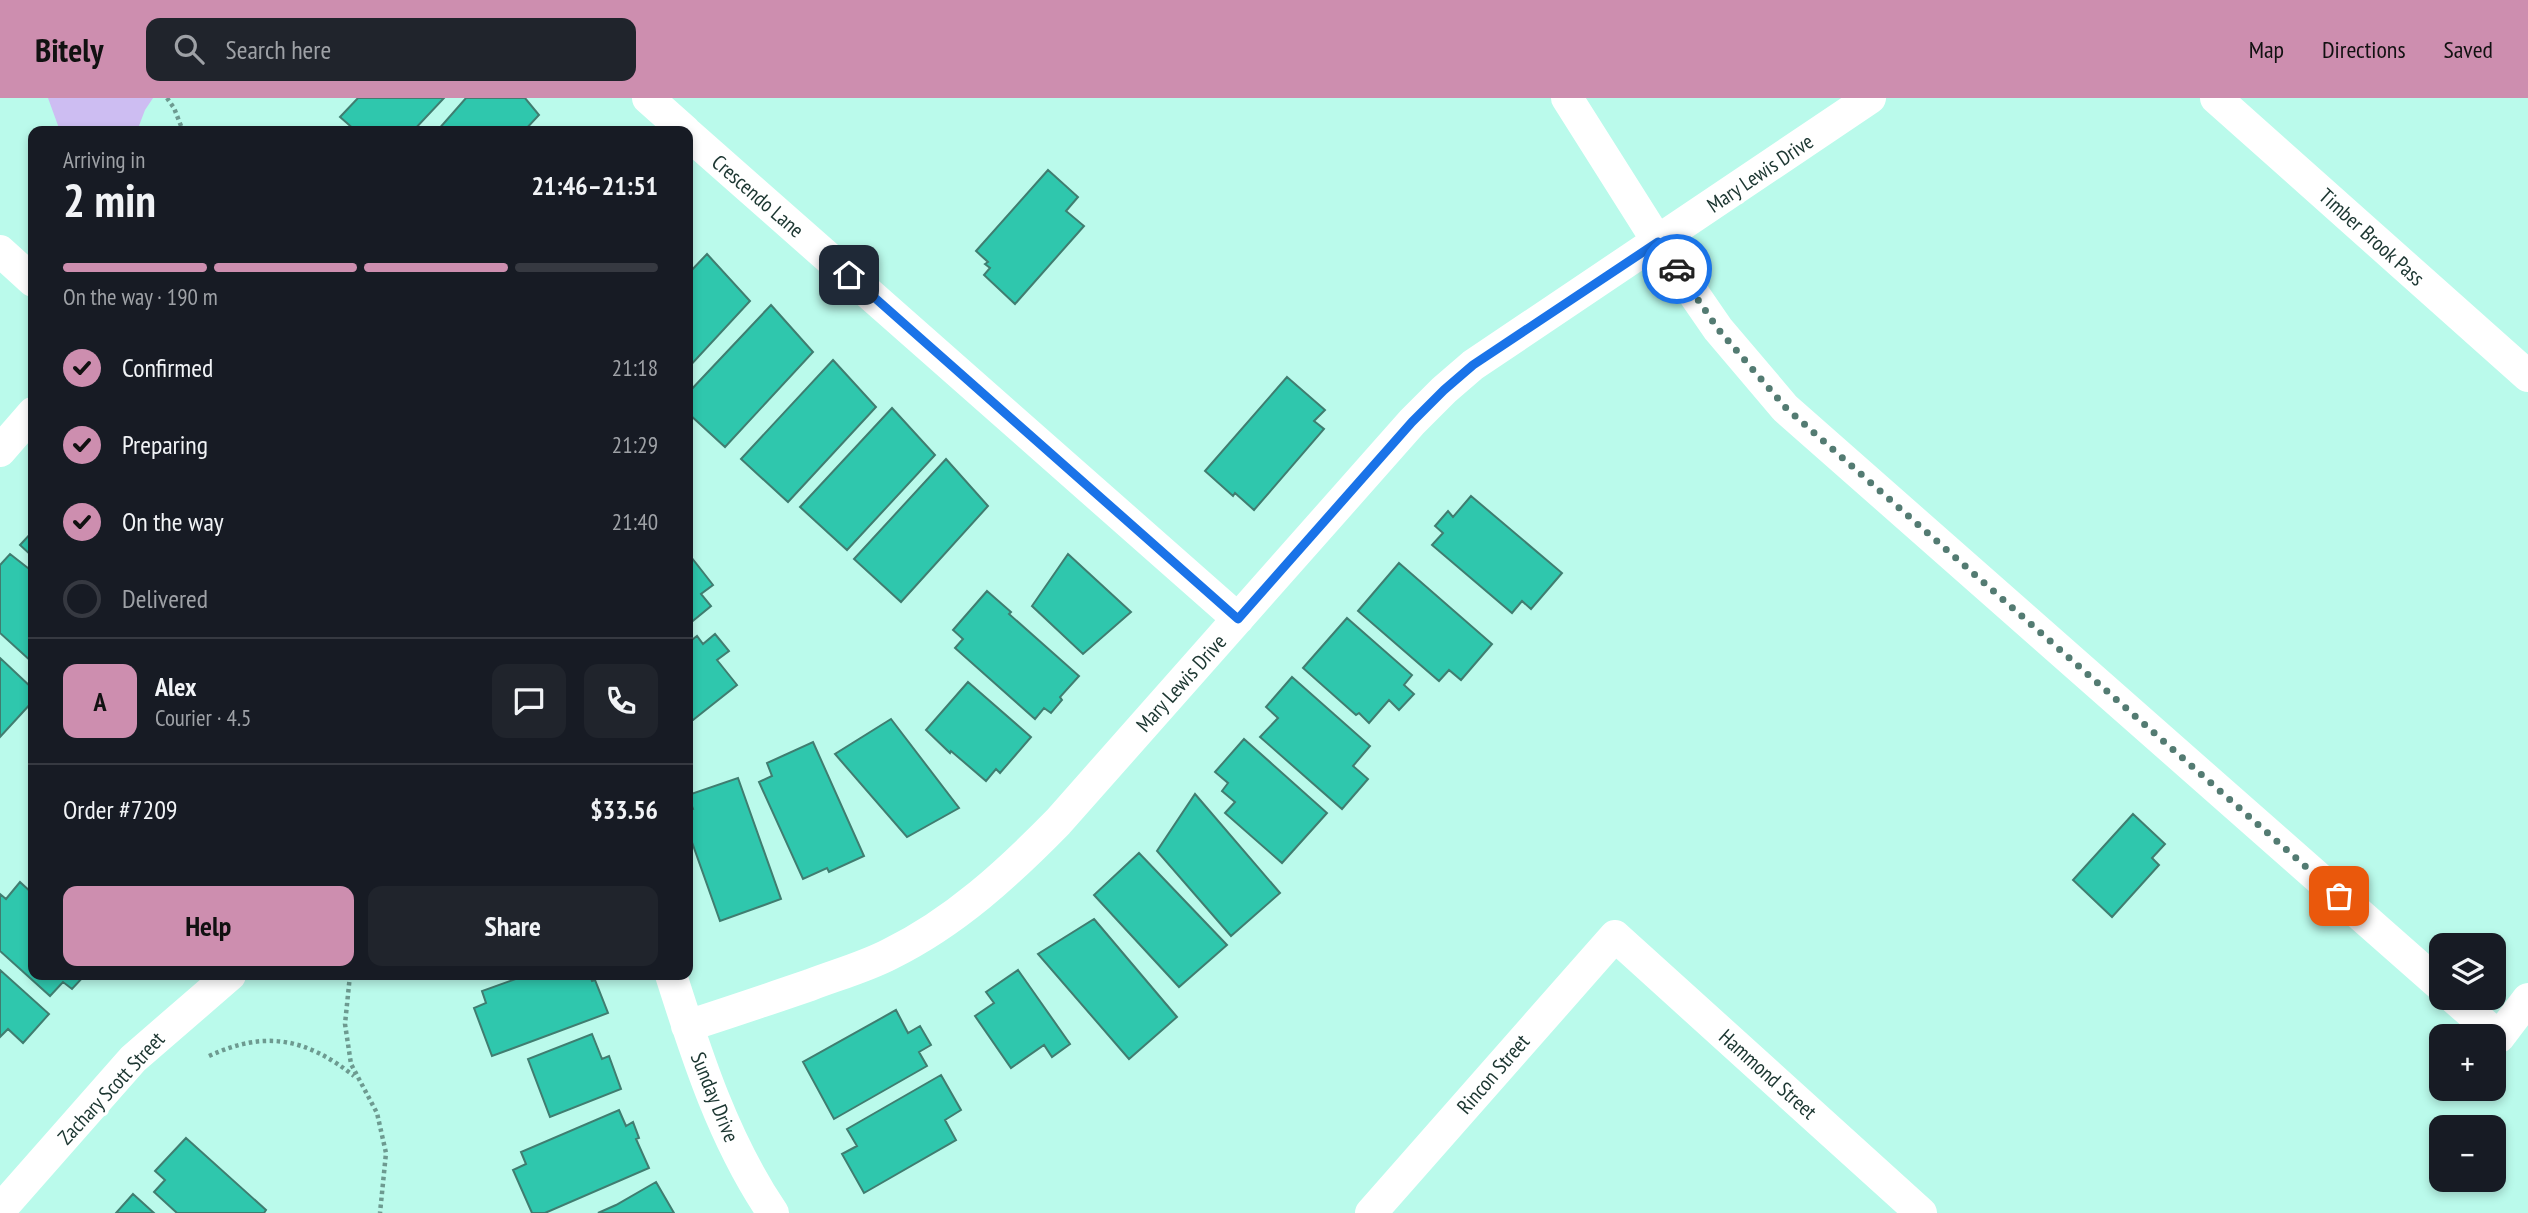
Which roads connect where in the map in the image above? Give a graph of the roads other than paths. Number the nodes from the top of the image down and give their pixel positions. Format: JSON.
{"nodes":[{"id":1,"x":648,"y":98,"type":"edge"},
{"id":2,"x":1567,"y":98,"type":"edge"},
{"id":3,"x":1870,"y":98,"type":"edge"},
{"id":4,"x":2216,"y":98,"type":"edge"},
{"id":5,"x":674,"y":126,"type":"edge"},
{"id":6,"x":693,"y":147,"type":"edge"},
{"id":7,"x":1658,"y":242,"type":"junction"},
{"id":8,"x":0,"y":251,"type":"edge"},
{"id":9,"x":28,"y":276,"type":"edge"},
{"id":10,"x":2528,"y":376,"type":"edge"},
{"id":11,"x":28,"y":419,"type":"edge"},
{"id":12,"x":0,"y":451,"type":"edge"},
{"id":13,"x":1238,"y":619,"type":"junction"},
{"id":14,"x":1615,"y":936,"type":"joint"},
{"id":15,"x":2429,"y":975,"type":"edge"},
{"id":16,"x":224,"y":980,"type":"edge"},
{"id":17,"x":673,"y":980,"type":"edge"},
{"id":18,"x":2528,"y":999,"type":"edge"},
{"id":19,"x":2468,"y":1010,"type":"edge"},
{"id":20,"x":687,"y":1026,"type":"junction"},
{"id":21,"x":0,"y":1210,"type":"edge"},
{"id":22,"x":773,"y":1213,"type":"edge"},
{"id":23,"x":1371,"y":1213,"type":"edge"},
{"id":24,"x":1921,"y":1213,"type":"edge"}],
"edges":[{"from":1,"to":5,"type":"street","name":"Crescendo Lane"},
{"from":2,"to":7,"type":"street"},
{"from":3,"to":7,"type":"street","name":"Mary Lewis Drive"},
{"from":4,"to":10,"type":"street","name":"Timber Brook Pass"},
{"from":6,"to":13,"type":"street","name":"Crescendo Lane"},
{"from":7,"to":13,"type":"street","name":"Mary Lewis Drive"},
{"from":7,"to":15,"type":"street"},
{"from":8,"to":9,"type":"street"},
{"from":11,"to":12,"type":"street"},
{"from":13,"to":20,"type":"street","name":"Mary Lewis Drive"},
{"from":14,"to":23,"type":"street","name":"Rincon Street"},
{"from":14,"to":24,"type":"street","name":"Hammond Street"},
{"from":16,"to":21,"type":"street","name":"Zachary Scott Street"},
{"from":17,"to":20,"type":"street","name":"Sunday Drive"},
{"from":18,"to":19,"type":"street"},
{"from":20,"to":22,"type":"street","name":"Sunday Drive"}]}
